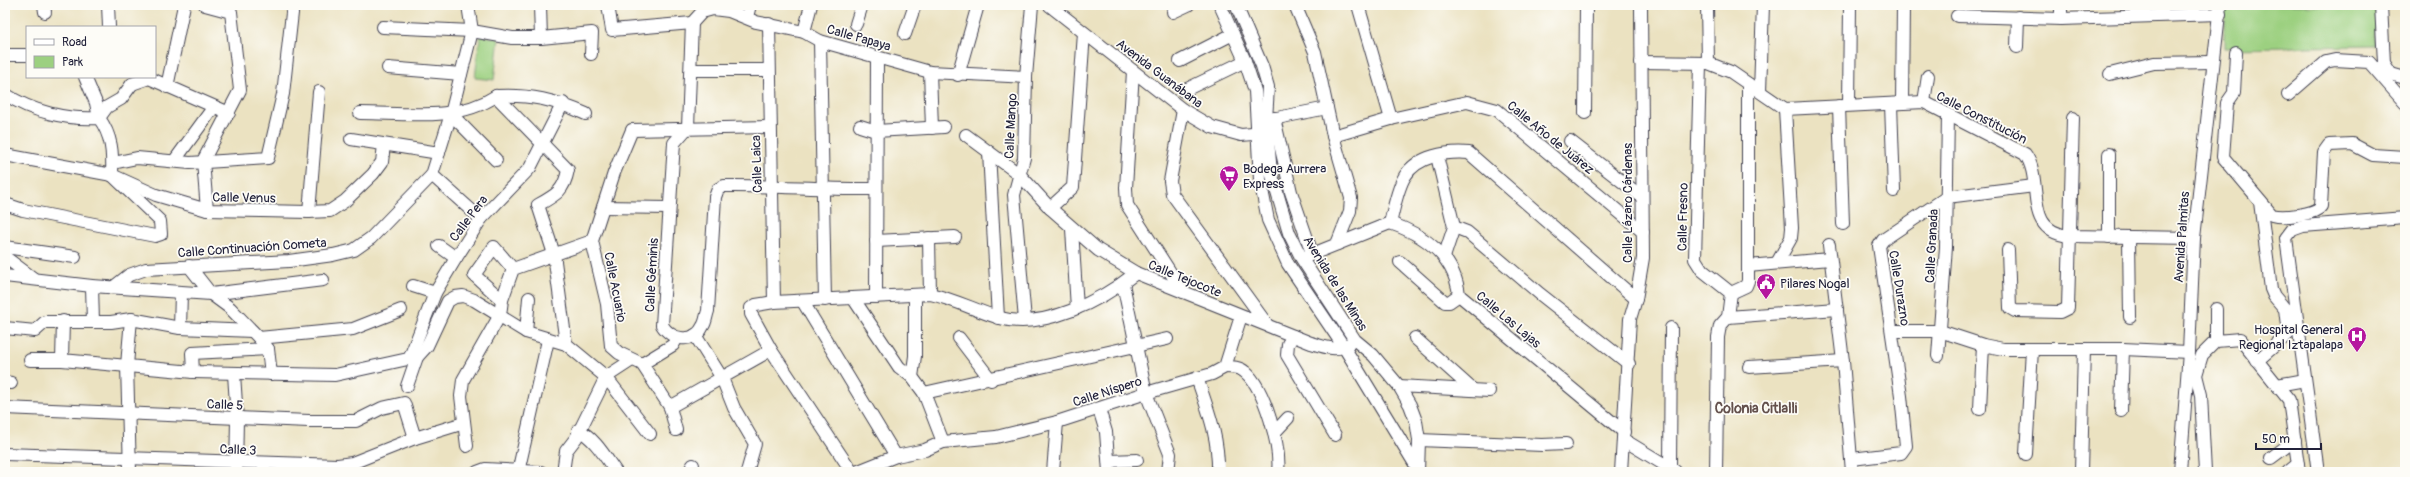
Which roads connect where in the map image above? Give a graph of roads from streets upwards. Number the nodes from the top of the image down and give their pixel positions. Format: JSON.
{"nodes":[{"id":1,"x":108,"y":5,"type":"edge"},
{"id":2,"x":184,"y":5,"type":"edge"},
{"id":3,"x":205,"y":5,"type":"edge"},
{"id":4,"x":468,"y":5,"type":"edge"},
{"id":5,"x":540,"y":5,"type":"edge"},
{"id":6,"x":608,"y":5,"type":"edge"},
{"id":7,"x":811,"y":5,"type":"edge"},
{"id":8,"x":862,"y":5,"type":"edge"},
{"id":9,"x":914,"y":5,"type":"edge"},
{"id":10,"x":978,"y":5,"type":"edge"},
{"id":11,"x":1032,"y":5,"type":"edge"},
{"id":12,"x":1049,"y":5,"type":"edge"},
{"id":13,"x":1188,"y":5,"type":"edge"},
{"id":14,"x":1220,"y":5,"type":"edge"},
{"id":15,"x":1236,"y":5,"type":"edge"},
{"id":16,"x":1294,"y":5,"type":"edge"},
{"id":17,"x":1358,"y":5,"type":"edge"},
{"id":18,"x":1586,"y":5,"type":"edge"},
{"id":19,"x":1641,"y":5,"type":"edge"},
{"id":20,"x":1707,"y":5,"type":"edge"},
{"id":21,"x":1763,"y":5,"type":"edge"},
{"id":22,"x":1850,"y":5,"type":"edge"},
{"id":23,"x":1902,"y":5,"type":"edge"},
{"id":24,"x":2061,"y":5,"type":"edge"},
{"id":25,"x":2381,"y":5,"type":"edge"},
{"id":26,"x":712,"y":7,"type":"edge"},
{"id":27,"x":2156,"y":10,"type":"edge"},
{"id":28,"x":2220,"y":10,"type":"edge"},
{"id":29,"x":749,"y":11,"type":"edge"},
{"id":30,"x":2000,"y":11,"type":"edge"},
{"id":31,"x":2131,"y":11,"type":"edge"},
{"id":32,"x":1173,"y":12,"type":"dead end"},
{"id":33,"x":292,"y":13,"type":"dead end"},
{"id":34,"x":1957,"y":16,"type":"dead end"},
{"id":35,"x":2018,"y":17,"type":"junction"},
{"id":36,"x":2061,"y":19,"type":"junction"},
{"id":37,"x":692,"y":23,"type":"junction"},
{"id":38,"x":769,"y":24,"type":"junction"},
{"id":39,"x":856,"y":24,"type":"dead end"},
{"id":40,"x":109,"y":26,"type":"edge"},
{"id":41,"x":383,"y":27,"type":"dead end"},
{"id":42,"x":472,"y":31,"type":"junction"},
{"id":43,"x":804,"y":32,"type":"junction"},
{"id":44,"x":1084,"y":33,"type":"junction"},
{"id":45,"x":905,"y":34,"type":"dead end"},
{"id":46,"x":1233,"y":34,"type":"junction"},
{"id":47,"x":541,"y":38,"type":"junction"},
{"id":48,"x":820,"y":41,"type":"junction"},
{"id":49,"x":2017,"y":47,"type":"dead end"},
{"id":50,"x":2236,"y":53,"type":"dead end"},
{"id":51,"x":591,"y":54,"type":"dead end"},
{"id":52,"x":26,"y":55,"type":"edge"},
{"id":53,"x":5,"y":56,"type":"edge"},
{"id":54,"x":877,"y":58,"type":"junction"},
{"id":55,"x":1180,"y":61,"type":"dead end"},
{"id":56,"x":1245,"y":61,"type":"junction"},
{"id":57,"x":1641,"y":62,"type":"junction"},
{"id":58,"x":2212,"y":62,"type":"junction"},
{"id":59,"x":1704,"y":63,"type":"junction"},
{"id":60,"x":388,"y":68,"type":"dead end"},
{"id":61,"x":692,"y":70,"type":"junction"},
{"id":62,"x":768,"y":70,"type":"junction"},
{"id":63,"x":1133,"y":71,"type":"junction"},
{"id":64,"x":930,"y":72,"type":"junction"},
{"id":65,"x":461,"y":74,"type":"junction"},
{"id":66,"x":2110,"y":74,"type":"dead end"},
{"id":67,"x":958,"y":75,"type":"junction"},
{"id":68,"x":1928,"y":76,"type":"dead end"},
{"id":69,"x":1026,"y":77,"type":"junction"},
{"id":70,"x":85,"y":78,"type":"edge"},
{"id":71,"x":2405,"y":78,"type":"edge"},
{"id":72,"x":129,"y":81,"type":"edge"},
{"id":73,"x":1748,"y":84,"type":"junction"},
{"id":74,"x":166,"y":87,"type":"junction"},
{"id":75,"x":1183,"y":91,"type":"dead end"},
{"id":76,"x":319,"y":92,"type":"dead end"},
{"id":77,"x":1760,"y":92,"type":"junction"},
{"id":78,"x":5,"y":94,"type":"edge"},
{"id":79,"x":2288,"y":95,"type":"dead end"},
{"id":80,"x":496,"y":96,"type":"junction"},
{"id":81,"x":1924,"y":102,"type":"junction"},
{"id":82,"x":563,"y":103,"type":"junction"},
{"id":83,"x":1896,"y":103,"type":"junction"},
{"id":84,"x":2405,"y":104,"type":"edge"},
{"id":85,"x":1844,"y":106,"type":"junction"},
{"id":86,"x":213,"y":108,"type":"junction"},
{"id":87,"x":1327,"y":108,"type":"junction"},
{"id":88,"x":1785,"y":109,"type":"junction"},
{"id":89,"x":1183,"y":110,"type":"junction"},
{"id":90,"x":229,"y":113,"type":"junction"},
{"id":91,"x":360,"y":113,"type":"dead end"},
{"id":92,"x":1585,"y":113,"type":"dead end"},
{"id":93,"x":451,"y":114,"type":"junction"},
{"id":94,"x":586,"y":114,"type":"dead end"},
{"id":95,"x":1948,"y":114,"type":"junction"},
{"id":96,"x":99,"y":118,"type":"junction"},
{"id":97,"x":2073,"y":118,"type":"dead end"},
{"id":98,"x":1270,"y":119,"type":"junction"},
{"id":99,"x":1391,"y":119,"type":"junction"},
{"id":100,"x":860,"y":126,"type":"dead end"},
{"id":101,"x":688,"y":127,"type":"junction"},
{"id":102,"x":769,"y":127,"type":"junction"},
{"id":103,"x":876,"y":131,"type":"junction"},
{"id":104,"x":1262,"y":134,"type":"junction"},
{"id":105,"x":966,"y":135,"type":"dead end"},
{"id":106,"x":1333,"y":136,"type":"junction"},
{"id":107,"x":351,"y":139,"type":"dead end"},
{"id":108,"x":1570,"y":141,"type":"dead end"},
{"id":109,"x":543,"y":144,"type":"junction"},
{"id":110,"x":384,"y":145,"type":"junction"},
{"id":111,"x":989,"y":152,"type":"junction"},
{"id":112,"x":439,"y":153,"type":"junction"},
{"id":113,"x":5,"y":154,"type":"edge"},
{"id":114,"x":2108,"y":154,"type":"dead end"},
{"id":115,"x":1437,"y":156,"type":"junction"},
{"id":116,"x":2405,"y":157,"type":"edge"},
{"id":117,"x":175,"y":160,"type":"junction"},
{"id":118,"x":496,"y":160,"type":"dead end"},
{"id":119,"x":203,"y":161,"type":"junction"},
{"id":120,"x":112,"y":169,"type":"junction"},
{"id":121,"x":432,"y":174,"type":"junction"},
{"id":122,"x":1020,"y":175,"type":"junction"},
{"id":123,"x":772,"y":185,"type":"junction"},
{"id":124,"x":2034,"y":186,"type":"junction"},
{"id":125,"x":876,"y":189,"type":"junction"},
{"id":126,"x":823,"y":190,"type":"junction"},
{"id":127,"x":1894,"y":191,"type":"dead end"},
{"id":128,"x":1642,"y":197,"type":"junction"},
{"id":129,"x":1947,"y":197,"type":"junction"},
{"id":130,"x":2260,"y":202,"type":"junction"},
{"id":131,"x":5,"y":204,"type":"edge"},
{"id":132,"x":603,"y":207,"type":"junction"},
{"id":133,"x":669,"y":208,"type":"junction"},
{"id":134,"x":1050,"y":208,"type":"junction"},
{"id":135,"x":207,"y":210,"type":"junction"},
{"id":136,"x":309,"y":212,"type":"junction"},
{"id":137,"x":2405,"y":218,"type":"edge"},
{"id":138,"x":481,"y":219,"type":"junction"},
{"id":139,"x":1390,"y":223,"type":"junction"},
{"id":140,"x":1844,"y":224,"type":"dead end"},
{"id":141,"x":1454,"y":226,"type":"junction"},
{"id":142,"x":1072,"y":229,"type":"junction"},
{"id":143,"x":1643,"y":232,"type":"junction"},
{"id":144,"x":2070,"y":236,"type":"junction"},
{"id":145,"x":955,"y":237,"type":"dead end"},
{"id":146,"x":2109,"y":237,"type":"junction"},
{"id":147,"x":2129,"y":237,"type":"junction"},
{"id":148,"x":929,"y":238,"type":"junction"},
{"id":149,"x":2194,"y":238,"type":"junction"},
{"id":150,"x":592,"y":241,"type":"junction"},
{"id":151,"x":876,"y":241,"type":"junction"},
{"id":152,"x":1337,"y":244,"type":"junction"},
{"id":153,"x":1829,"y":245,"type":"dead end"},
{"id":154,"x":439,"y":246,"type":"dead end"},
{"id":155,"x":5,"y":247,"type":"edge"},
{"id":156,"x":2008,"y":250,"type":"dead end"},
{"id":157,"x":554,"y":254,"type":"junction"},
{"id":158,"x":1307,"y":256,"type":"junction"},
{"id":159,"x":5,"y":257,"type":"edge"},
{"id":160,"x":75,"y":257,"type":"dead end"},
{"id":161,"x":1444,"y":257,"type":"junction"},
{"id":162,"x":456,"y":258,"type":"junction"},
{"id":163,"x":1830,"y":259,"type":"junction"},
{"id":164,"x":1400,"y":262,"type":"dead end"},
{"id":165,"x":1777,"y":263,"type":"junction"},
{"id":166,"x":189,"y":266,"type":"junction"},
{"id":167,"x":1748,"y":266,"type":"junction"},
{"id":168,"x":513,"y":269,"type":"junction"},
{"id":169,"x":1136,"y":273,"type":"junction"},
{"id":170,"x":5,"y":276,"type":"edge"},
{"id":171,"x":34,"y":279,"type":"junction"},
{"id":172,"x":323,"y":280,"type":"dead end"},
{"id":173,"x":1123,"y":284,"type":"junction"},
{"id":174,"x":92,"y":286,"type":"junction"},
{"id":175,"x":115,"y":286,"type":"junction"},
{"id":176,"x":413,"y":286,"type":"dead end"},
{"id":177,"x":1183,"y":292,"type":"junction"},
{"id":178,"x":181,"y":293,"type":"junction"},
{"id":179,"x":435,"y":293,"type":"junction"},
{"id":180,"x":1732,"y":293,"type":"junction"},
{"id":181,"x":211,"y":294,"type":"junction"},
{"id":182,"x":930,"y":294,"type":"junction"},
{"id":183,"x":1459,"y":295,"type":"junction"},
{"id":184,"x":915,"y":296,"type":"junction"},
{"id":185,"x":876,"y":297,"type":"junction"},
{"id":186,"x":529,"y":298,"type":"dead end"},
{"id":187,"x":853,"y":298,"type":"junction"},
{"id":188,"x":1636,"y":298,"type":"junction"},
{"id":189,"x":502,"y":300,"type":"junction"},
{"id":190,"x":825,"y":300,"type":"junction"},
{"id":191,"x":774,"y":302,"type":"junction"},
{"id":192,"x":803,"y":302,"type":"junction"},
{"id":193,"x":1077,"y":308,"type":"junction"},
{"id":194,"x":2216,"y":308,"type":"dead end"},
{"id":195,"x":1837,"y":309,"type":"junction"},
{"id":196,"x":401,"y":310,"type":"dead end"},
{"id":197,"x":500,"y":315,"type":"junction"},
{"id":198,"x":1241,"y":316,"type":"junction"},
{"id":199,"x":1728,"y":317,"type":"junction"},
{"id":200,"x":2130,"y":317,"type":"dead end"},
{"id":201,"x":998,"y":318,"type":"junction"},
{"id":202,"x":131,"y":319,"type":"junction"},
{"id":203,"x":1024,"y":320,"type":"junction"},
{"id":204,"x":63,"y":321,"type":"junction"},
{"id":205,"x":93,"y":322,"type":"junction"},
{"id":206,"x":1266,"y":323,"type":"junction"},
{"id":207,"x":5,"y":328,"type":"edge"},
{"id":208,"x":180,"y":328,"type":"junction"},
{"id":209,"x":1671,"y":328,"type":"dead end"},
{"id":210,"x":1892,"y":331,"type":"junction"},
{"id":211,"x":1940,"y":331,"type":"junction"},
{"id":212,"x":526,"y":332,"type":"junction"},
{"id":213,"x":256,"y":334,"type":"junction"},
{"id":214,"x":695,"y":335,"type":"junction"},
{"id":215,"x":1293,"y":336,"type":"junction"},
{"id":216,"x":677,"y":338,"type":"junction"},
{"id":217,"x":959,"y":338,"type":"dead end"},
{"id":218,"x":1415,"y":338,"type":"dead end"},
{"id":219,"x":1167,"y":339,"type":"dead end"},
{"id":220,"x":548,"y":340,"type":"junction"},
{"id":221,"x":1355,"y":340,"type":"junction"},
{"id":222,"x":2216,"y":341,"type":"junction"},
{"id":223,"x":566,"y":344,"type":"junction"},
{"id":224,"x":1983,"y":345,"type":"junction"},
{"id":225,"x":1137,"y":346,"type":"junction"},
{"id":226,"x":1344,"y":348,"type":"junction"},
{"id":227,"x":268,"y":349,"type":"junction"},
{"id":228,"x":2032,"y":349,"type":"junction"},
{"id":229,"x":2084,"y":349,"type":"junction"},
{"id":230,"x":2123,"y":349,"type":"junction"},
{"id":231,"x":771,"y":350,"type":"junction"},
{"id":232,"x":2189,"y":352,"type":"junction"},
{"id":233,"x":1938,"y":356,"type":"dead end"},
{"id":234,"x":414,"y":357,"type":"junction"},
{"id":235,"x":30,"y":360,"type":"dead end"},
{"id":236,"x":62,"y":360,"type":"junction"},
{"id":237,"x":1843,"y":361,"type":"junction"},
{"id":238,"x":2256,"y":361,"type":"junction"},
{"id":239,"x":637,"y":362,"type":"junction"},
{"id":240,"x":1629,"y":364,"type":"junction"},
{"id":241,"x":127,"y":365,"type":"junction"},
{"id":242,"x":1225,"y":367,"type":"junction"},
{"id":243,"x":1750,"y":367,"type":"dead end"},
{"id":244,"x":193,"y":372,"type":"junction"},
{"id":245,"x":234,"y":374,"type":"junction"},
{"id":246,"x":271,"y":374,"type":"junction"},
{"id":247,"x":606,"y":377,"type":"junction"},
{"id":248,"x":722,"y":378,"type":"junction"},
{"id":249,"x":912,"y":378,"type":"junction"},
{"id":250,"x":1197,"y":378,"type":"junction"},
{"id":251,"x":991,"y":380,"type":"junction"},
{"id":252,"x":2305,"y":380,"type":"junction"},
{"id":253,"x":2277,"y":385,"type":"junction"},
{"id":254,"x":407,"y":386,"type":"dead end"},
{"id":255,"x":1399,"y":386,"type":"junction"},
{"id":256,"x":1473,"y":390,"type":"junction"},
{"id":257,"x":1489,"y":391,"type":"dead end"},
{"id":258,"x":924,"y":393,"type":"junction"},
{"id":259,"x":1146,"y":393,"type":"junction"},
{"id":260,"x":670,"y":407,"type":"junction"},
{"id":261,"x":5,"y":408,"type":"edge"},
{"id":262,"x":1099,"y":409,"type":"junction"},
{"id":263,"x":1980,"y":409,"type":"dead end"},
{"id":264,"x":2121,"y":411,"type":"dead end"},
{"id":265,"x":130,"y":414,"type":"junction"},
{"id":266,"x":237,"y":418,"type":"junction"},
{"id":267,"x":1288,"y":418,"type":"dead end"},
{"id":268,"x":1057,"y":422,"type":"junction"},
{"id":269,"x":464,"y":423,"type":"junction"},
{"id":270,"x":578,"y":430,"type":"junction"},
{"id":271,"x":676,"y":430,"type":"dead end"},
{"id":272,"x":1274,"y":433,"type":"junction"},
{"id":273,"x":650,"y":434,"type":"dead end"},
{"id":274,"x":1334,"y":435,"type":"dead end"},
{"id":275,"x":1624,"y":436,"type":"junction"},
{"id":276,"x":415,"y":438,"type":"junction"},
{"id":277,"x":1418,"y":440,"type":"junction"},
{"id":278,"x":2295,"y":440,"type":"junction"},
{"id":279,"x":944,"y":442,"type":"junction"},
{"id":280,"x":1566,"y":444,"type":"dead end"},
{"id":281,"x":467,"y":446,"type":"dead end"},
{"id":282,"x":5,"y":454,"type":"edge"},
{"id":283,"x":2026,"y":454,"type":"dead end"},
{"id":284,"x":896,"y":456,"type":"junction"},
{"id":285,"x":2271,"y":458,"type":"dead end"},
{"id":286,"x":1852,"y":459,"type":"junction"},
{"id":287,"x":130,"y":460,"type":"junction"},
{"id":288,"x":1137,"y":460,"type":"dead end"},
{"id":289,"x":1109,"y":466,"type":"edge"},
{"id":290,"x":236,"y":468,"type":"edge"},
{"id":291,"x":2299,"y":468,"type":"edge"},
{"id":292,"x":1418,"y":470,"type":"edge"},
{"id":293,"x":1673,"y":470,"type":"edge"},
{"id":294,"x":518,"y":471,"type":"edge"},
{"id":295,"x":2206,"y":471,"type":"edge"},
{"id":296,"x":130,"y":472,"type":"edge"},
{"id":297,"x":478,"y":472,"type":"edge"},
{"id":298,"x":541,"y":472,"type":"edge"},
{"id":299,"x":563,"y":472,"type":"edge"},
{"id":300,"x":616,"y":472,"type":"edge"},
{"id":301,"x":748,"y":472,"type":"edge"},
{"id":302,"x":852,"y":472,"type":"edge"},
{"id":303,"x":856,"y":472,"type":"edge"},
{"id":304,"x":1053,"y":472,"type":"edge"},
{"id":305,"x":1168,"y":472,"type":"edge"},
{"id":306,"x":1218,"y":472,"type":"edge"},
{"id":307,"x":1278,"y":472,"type":"edge"},
{"id":308,"x":1622,"y":472,"type":"edge"},
{"id":309,"x":1716,"y":472,"type":"edge"},
{"id":310,"x":1852,"y":472,"type":"edge"},
{"id":311,"x":2081,"y":472,"type":"edge"},
{"id":312,"x":2180,"y":472,"type":"edge"},
{"id":313,"x":2288,"y":472,"type":"edge"},
{"id":314,"x":2318,"y":472,"type":"edge"}],
"edges":[{"from":1,"to":40,"type":"street"},
{"from":2,"to":74,"type":"street"},
{"from":3,"to":90,"type":"street"},
{"from":4,"to":42,"type":"street"},
{"from":5,"to":47,"type":"street"},
{"from":6,"to":37,"type":"street"},
{"from":7,"to":43,"type":"street"},
{"from":8,"to":39,"type":"street"},
{"from":9,"to":45,"type":"street"},
{"from":10,"to":67,"type":"street"},
{"from":11,"to":69,"type":"street","name":"Calle Mango"},
{"from":12,"to":44,"type":"street","name":"Avenida Guanábana"},
{"from":13,"to":32,"type":"street"},
{"from":14,"to":46,"type":"street","name":"Avenida de las Minas"},
{"from":15,"to":98,"type":"street","name":"Avenida de las Minas"},
{"from":16,"to":87,"type":"street"},
{"from":17,"to":99,"type":"street"},
{"from":18,"to":92,"type":"street"},
{"from":19,"to":57,"type":"street","name":"Calle Lázaro Cárdenas"},
{"from":20,"to":59,"type":"street","name":"Calle Fresno"},
{"from":21,"to":77,"type":"street"},
{"from":22,"to":85,"type":"street"},
{"from":23,"to":83,"type":"street"},
{"from":24,"to":36,"type":"street"},
{"from":25,"to":71,"type":"street"},
{"from":26,"to":29,"type":"street","name":"Calle Papaya"},
{"from":26,"to":37,"type":"street","name":"Calle Papaya"},
{"from":27,"to":28,"type":"street"},
{"from":27,"to":31,"type":"street"},
{"from":28,"to":58,"type":"street","name":"Avenida Palmitas"},
{"from":29,"to":38,"type":"street","name":"Calle Papaya"},
{"from":30,"to":34,"type":"street"},
{"from":30,"to":35,"type":"street"},
{"from":31,"to":36,"type":"street"},
{"from":33,"to":119,"type":"street"},
{"from":35,"to":36,"type":"street"},
{"from":35,"to":49,"type":"street"},
{"from":37,"to":61,"type":"street"},
{"from":38,"to":43,"type":"street","name":"Calle Papaya"},
{"from":38,"to":62,"type":"street","name":"Calle Laica"},
{"from":41,"to":42,"type":"street"},
{"from":42,"to":47,"type":"street"},
{"from":42,"to":65,"type":"street","name":"Calle Continuación Cometa"},
{"from":43,"to":48,"type":"street","name":"Calle Papaya"},
{"from":44,"to":63,"type":"street","name":"Avenida Guanábana"},
{"from":44,"to":134,"type":"street"},
{"from":46,"to":55,"type":"street"},
{"from":46,"to":56,"type":"street","name":"Avenida de las Minas"},
{"from":47,"to":51,"type":"street"},
{"from":48,"to":54,"type":"street","name":"Calle Papaya"},
{"from":48,"to":126,"type":"street"},
{"from":50,"to":130,"type":"street"},
{"from":52,"to":53,"type":"street"},
{"from":54,"to":64,"type":"street","name":"Calle Papaya"},
{"from":54,"to":103,"type":"street"},
{"from":56,"to":75,"type":"street"},
{"from":56,"to":104,"type":"street","name":"Avenida de las Minas"},
{"from":57,"to":59,"type":"street"},
{"from":57,"to":128,"type":"street","name":"Calle Lázaro Cárdenas"},
{"from":58,"to":66,"type":"street"},
{"from":58,"to":149,"type":"street","name":"Avenida Palmitas"},
{"from":59,"to":73,"type":"street"},
{"from":59,"to":180,"type":"street","name":"Calle Fresno"},
{"from":60,"to":65,"type":"street"},
{"from":61,"to":62,"type":"street"},
{"from":61,"to":101,"type":"street"},
{"from":62,"to":102,"type":"street","name":"Calle Laica"},
{"from":63,"to":89,"type":"street","name":"Avenida Guanábana"},
{"from":63,"to":177,"type":"street"},
{"from":64,"to":67,"type":"street","name":"Calle Papaya"},
{"from":64,"to":103,"type":"street"},
{"from":65,"to":93,"type":"street","name":"Calle Continuación Cometa"},
{"from":67,"to":69,"type":"street","name":"Calle Papaya"},
{"from":68,"to":81,"type":"street"},
{"from":69,"to":122,"type":"street","name":"Calle Mango"},
{"from":70,"to":96,"type":"street"},
{"from":72,"to":74,"type":"street"},
{"from":72,"to":96,"type":"street"},
{"from":73,"to":77,"type":"street"},
{"from":73,"to":167,"type":"street"},
{"from":74,"to":86,"type":"street"},
{"from":76,"to":136,"type":"street"},
{"from":77,"to":88,"type":"street"},
{"from":78,"to":96,"type":"street"},
{"from":79,"to":84,"type":"street"},
{"from":80,"to":82,"type":"street"},
{"from":80,"to":93,"type":"street"},
{"from":80,"to":109,"type":"street"},
{"from":81,"to":83,"type":"street","name":"Calle Constitución"},
{"from":81,"to":95,"type":"street","name":"Calle Constitución"},
{"from":82,"to":94,"type":"street"},
{"from":82,"to":109,"type":"street","name":"Calle Pera"},
{"from":83,"to":85,"type":"street","name":"Calle Constitución"},
{"from":83,"to":127,"type":"street"},
{"from":85,"to":88,"type":"street","name":"Calle Constitución"},
{"from":85,"to":140,"type":"street"},
{"from":86,"to":90,"type":"street"},
{"from":86,"to":117,"type":"street"},
{"from":87,"to":98,"type":"street"},
{"from":87,"to":106,"type":"street"},
{"from":88,"to":165,"type":"street"},
{"from":89,"to":104,"type":"street","name":"Avenida Guanábana"},
{"from":89,"to":206,"type":"street"},
{"from":90,"to":119,"type":"street"},
{"from":91,"to":93,"type":"street"},
{"from":93,"to":112,"type":"street","name":"Calle Continuación Cometa"},
{"from":93,"to":118,"type":"street"},
{"from":95,"to":124,"type":"street","name":"Calle Constitución"},
{"from":95,"to":129,"type":"street","name":"Calle Granada"},
{"from":96,"to":120,"type":"street"},
{"from":97,"to":144,"type":"street"},
{"from":98,"to":104,"type":"street","name":"Avenida de las Minas"},
{"from":98,"to":158,"type":"street"},
{"from":99,"to":106,"type":"street","name":"Calle Año de Juárez"},
{"from":99,"to":143,"type":"street","name":"Calle Año de Juárez"},
{"from":100,"to":103,"type":"street"},
{"from":101,"to":102,"type":"street"},
{"from":101,"to":132,"type":"street","name":"Calle Acuario"},
{"from":101,"to":133,"type":"street","name":"Calle Géminis"},
{"from":102,"to":123,"type":"street","name":"Calle Laica"},
{"from":103,"to":125,"type":"street"},
{"from":104,"to":158,"type":"street","name":"Avenida de las Minas"},
{"from":104,"to":226,"type":"street","name":"Avenida de las Minas"},
{"from":105,"to":111,"type":"street"},
{"from":106,"to":152,"type":"street"},
{"from":107,"to":110,"type":"street"},
{"from":108,"to":128,"type":"street"},
{"from":109,"to":138,"type":"street","name":"Calle Pera"},
{"from":109,"to":157,"type":"street"},
{"from":110,"to":112,"type":"street"},
{"from":110,"to":136,"type":"street","name":"Calle Venus"},
{"from":111,"to":122,"type":"street"},
{"from":111,"to":201,"type":"street"},
{"from":112,"to":121,"type":"street","name":"Calle Continuación Cometa"},
{"from":113,"to":120,"type":"street","name":"Calle Venus"},
{"from":114,"to":146,"type":"street"},
{"from":115,"to":139,"type":"street"},
{"from":115,"to":141,"type":"street"},
{"from":115,"to":188,"type":"street"},
{"from":116,"to":130,"type":"street"},
{"from":117,"to":119,"type":"street"},
{"from":117,"to":120,"type":"street"},
{"from":119,"to":135,"type":"street"},
{"from":120,"to":131,"type":"street"},
{"from":120,"to":135,"type":"street","name":"Calle Venus"},
{"from":121,"to":138,"type":"street"},
{"from":121,"to":166,"type":"street","name":"Calle Continuación Cometa"},
{"from":122,"to":134,"type":"street"},
{"from":122,"to":203,"type":"street","name":"Calle Mango"},
{"from":123,"to":126,"type":"street"},
{"from":123,"to":191,"type":"street","name":"Calle Laica"},
{"from":123,"to":214,"type":"street"},
{"from":124,"to":129,"type":"street","name":"Calle Durazno"},
{"from":124,"to":144,"type":"street","name":"Calle Constitución"},
{"from":125,"to":126,"type":"street"},
{"from":125,"to":151,"type":"street"},
{"from":126,"to":190,"type":"street"},
{"from":128,"to":143,"type":"street","name":"Calle Lázaro Cárdenas"},
{"from":129,"to":210,"type":"street","name":"Calle Durazno"},
{"from":129,"to":211,"type":"street","name":"Calle Granada"},
{"from":130,"to":238,"type":"street"},
{"from":132,"to":133,"type":"street"},
{"from":132,"to":150,"type":"street","name":"Calle Acuario"},
{"from":133,"to":216,"type":"street","name":"Calle Géminis"},
{"from":134,"to":142,"type":"street"},
{"from":135,"to":136,"type":"street","name":"Calle Venus"},
{"from":137,"to":252,"type":"street"},
{"from":138,"to":162,"type":"street","name":"Calle Pera"},
{"from":139,"to":152,"type":"street"},
{"from":139,"to":161,"type":"street","name":"Calle Las Lajas"},
{"from":141,"to":161,"type":"street"},
{"from":141,"to":240,"type":"street"},
{"from":142,"to":169,"type":"street"},
{"from":142,"to":193,"type":"street"},
{"from":143,"to":188,"type":"street","name":"Calle Lázaro Cárdenas"},
{"from":144,"to":146,"type":"street","name":"Calle Constitución"},
{"from":144,"to":156,"type":"street"},
{"from":145,"to":148,"type":"street"},
{"from":146,"to":147,"type":"street","name":"Calle Constitución"},
{"from":147,"to":149,"type":"street","name":"Calle Constitución"},
{"from":147,"to":200,"type":"street"},
{"from":148,"to":151,"type":"street"},
{"from":148,"to":182,"type":"street"},
{"from":149,"to":232,"type":"street","name":"Avenida Palmitas"},
{"from":150,"to":157,"type":"street"},
{"from":150,"to":239,"type":"street","name":"Calle Acuario"},
{"from":151,"to":185,"type":"street"},
{"from":152,"to":158,"type":"street"},
{"from":153,"to":163,"type":"street"},
{"from":154,"to":162,"type":"street"},
{"from":155,"to":160,"type":"street"},
{"from":157,"to":168,"type":"street"},
{"from":157,"to":223,"type":"street"},
{"from":158,"to":221,"type":"street","name":"Avenida de las Minas"},
{"from":159,"to":171,"type":"street"},
{"from":161,"to":183,"type":"street","name":"Calle Las Lajas"},
{"from":162,"to":179,"type":"street","name":"Calle Pera"},
{"from":163,"to":165,"type":"street"},
{"from":163,"to":195,"type":"street"},
{"from":164,"to":183,"type":"street"},
{"from":165,"to":167,"type":"street"},
{"from":166,"to":175,"type":"street","name":"Calle Continuación Cometa"},
{"from":166,"to":181,"type":"street"},
{"from":167,"to":180,"type":"street"},
{"from":168,"to":189,"type":"street"},
{"from":168,"to":189,"type":"street"},
{"from":169,"to":173,"type":"street","name":"Calle Tejocote"},
{"from":169,"to":177,"type":"street","name":"Calle Tejocote"},
{"from":170,"to":171,"type":"street"},
{"from":171,"to":174,"type":"street"},
{"from":172,"to":181,"type":"street"},
{"from":173,"to":193,"type":"street","name":"Calle Tejocote"},
{"from":173,"to":225,"type":"street"},
{"from":174,"to":175,"type":"street"},
{"from":174,"to":205,"type":"street"},
{"from":175,"to":178,"type":"street"},
{"from":176,"to":179,"type":"street"},
{"from":177,"to":198,"type":"street","name":"Calle Tejocote"},
{"from":178,"to":181,"type":"street"},
{"from":178,"to":208,"type":"street"},
{"from":179,"to":234,"type":"street","name":"Calle Pera"},
{"from":180,"to":199,"type":"street"},
{"from":181,"to":213,"type":"street"},
{"from":182,"to":184,"type":"street","name":"Calle Tejocote"},
{"from":182,"to":201,"type":"street","name":"Calle Tejocote"},
{"from":183,"to":275,"type":"street","name":"Calle Las Lajas"},
{"from":184,"to":185,"type":"street","name":"Calle Tejocote"},
{"from":184,"to":249,"type":"street"},
{"from":185,"to":187,"type":"street","name":"Calle Tejocote"},
{"from":186,"to":212,"type":"street"},
{"from":187,"to":190,"type":"street","name":"Calle Tejocote"},
{"from":187,"to":249,"type":"street"},
{"from":188,"to":240,"type":"street","name":"Calle Lázaro Cárdenas"},
{"from":189,"to":197,"type":"street"},
{"from":190,"to":192,"type":"street","name":"Calle Tejocote"},
{"from":191,"to":192,"type":"street","name":"Calle Tejocote"},
{"from":191,"to":231,"type":"street","name":"Calle Tejocote"},
{"from":192,"to":284,"type":"street"},
{"from":193,"to":203,"type":"street","name":"Calle Tejocote"},
{"from":194,"to":222,"type":"street"},
{"from":195,"to":199,"type":"street"},
{"from":195,"to":237,"type":"street"},
{"from":196,"to":213,"type":"street"},
{"from":197,"to":212,"type":"street"},
{"from":197,"to":234,"type":"street"},
{"from":197,"to":269,"type":"street"},
{"from":198,"to":206,"type":"street","name":"Calle Tejocote"},
{"from":198,"to":242,"type":"street"},
{"from":199,"to":309,"type":"street"},
{"from":201,"to":203,"type":"street","name":"Calle Tejocote"},
{"from":202,"to":205,"type":"street"},
{"from":202,"to":208,"type":"street"},
{"from":202,"to":241,"type":"street"},
{"from":204,"to":205,"type":"street"},
{"from":204,"to":207,"type":"street"},
{"from":204,"to":236,"type":"street"},
{"from":206,"to":215,"type":"street","name":"Calle Tejocote"},
{"from":208,"to":213,"type":"street"},
{"from":209,"to":293,"type":"street"},
{"from":210,"to":211,"type":"street"},
{"from":210,"to":286,"type":"street","name":"Calle Durazno"},
{"from":211,"to":224,"type":"street"},
{"from":211,"to":233,"type":"street","name":"Calle Granada"},
{"from":212,"to":220,"type":"street"},
{"from":213,"to":227,"type":"street"},
{"from":214,"to":216,"type":"street"},
{"from":214,"to":248,"type":"street"},
{"from":215,"to":226,"type":"street","name":"Calle Tejocote"},
{"from":215,"to":274,"type":"street"},
{"from":216,"to":239,"type":"street"},
{"from":217,"to":251,"type":"street"},
{"from":218,"to":256,"type":"street"},
{"from":219,"to":225,"type":"street"},
{"from":220,"to":223,"type":"street"},
{"from":220,"to":294,"type":"street"},
{"from":221,"to":226,"type":"street"},
{"from":221,"to":255,"type":"street","name":"Avenida de las Minas"},
{"from":222,"to":238,"type":"street"},
{"from":222,"to":295,"type":"street"},
{"from":223,"to":247,"type":"street"},
{"from":224,"to":228,"type":"street"},
{"from":224,"to":263,"type":"street"},
{"from":225,"to":251,"type":"street"},
{"from":225,"to":259,"type":"street"},
{"from":226,"to":292,"type":"street","name":"Avenida de las Minas"},
{"from":227,"to":244,"type":"street"},
{"from":227,"to":246,"type":"street"},
{"from":228,"to":229,"type":"street"},
{"from":228,"to":283,"type":"street"},
{"from":229,"to":230,"type":"street"},
{"from":229,"to":311,"type":"street"},
{"from":230,"to":232,"type":"street"},
{"from":230,"to":264,"type":"street"},
{"from":231,"to":248,"type":"street"},
{"from":231,"to":302,"type":"street"},
{"from":232,"to":312,"type":"street","name":"Avenida Palmitas"},
{"from":234,"to":246,"type":"street"},
{"from":234,"to":254,"type":"street","name":"Calle Pera"},
{"from":235,"to":236,"type":"street"},
{"from":236,"to":241,"type":"street"},
{"from":237,"to":243,"type":"street"},
{"from":237,"to":286,"type":"street"},
{"from":238,"to":253,"type":"street"},
{"from":239,"to":247,"type":"street"},
{"from":239,"to":260,"type":"street","name":"Calle Acuario"},
{"from":240,"to":275,"type":"street","name":"Calle Lázaro Cárdenas"},
{"from":241,"to":244,"type":"street"},
{"from":241,"to":265,"type":"street"},
{"from":242,"to":250,"type":"street","name":"Calle Níspero"},
{"from":242,"to":272,"type":"street"},
{"from":244,"to":245,"type":"street"},
{"from":245,"to":246,"type":"street"},
{"from":245,"to":266,"type":"street"},
{"from":247,"to":270,"type":"street"},
{"from":247,"to":273,"type":"street"},
{"from":248,"to":260,"type":"street"},
{"from":248,"to":301,"type":"street"},
{"from":249,"to":258,"type":"street"},
{"from":250,"to":259,"type":"street","name":"Calle Níspero"},
{"from":250,"to":306,"type":"street"},
{"from":251,"to":258,"type":"street"},
{"from":252,"to":253,"type":"street"},
{"from":252,"to":314,"type":"street"},
{"from":253,"to":278,"type":"street"},
{"from":255,"to":256,"type":"street"},
{"from":255,"to":277,"type":"street","name":"Avenida de las Minas"},
{"from":256,"to":257,"type":"street"},
{"from":258,"to":279,"type":"street"},
{"from":259,"to":262,"type":"street","name":"Calle Níspero"},
{"from":259,"to":305,"type":"street"},
{"from":260,"to":271,"type":"street","name":"Calle Acuario"},
{"from":261,"to":265,"type":"street","name":"Calle 5"},
{"from":262,"to":268,"type":"street","name":"Calle Níspero"},
{"from":262,"to":289,"type":"street"},
{"from":265,"to":266,"type":"street","name":"Calle 5"},
{"from":265,"to":287,"type":"street"},
{"from":266,"to":276,"type":"street","name":"Calle 5"},
{"from":266,"to":290,"type":"street"},
{"from":267,"to":272,"type":"street"},
{"from":268,"to":279,"type":"street","name":"Calle Níspero"},
{"from":268,"to":304,"type":"street"},
{"from":269,"to":276,"type":"street","name":"Calle 3"},
{"from":269,"to":281,"type":"street"},
{"from":270,"to":299,"type":"street"},
{"from":270,"to":300,"type":"street"},
{"from":272,"to":307,"type":"street"},
{"from":275,"to":293,"type":"street","name":"Calle Las Lajas"},
{"from":275,"to":308,"type":"street","name":"Calle Lázaro Cárdenas"},
{"from":276,"to":290,"type":"street","name":"Calle 3"},
{"from":277,"to":280,"type":"street"},
{"from":277,"to":292,"type":"street","name":"Avenida de las Minas"},
{"from":278,"to":285,"type":"street"},
{"from":278,"to":291,"type":"street"},
{"from":279,"to":284,"type":"street","name":"Calle Níspero"},
{"from":282,"to":287,"type":"street","name":"Calle 3"},
{"from":284,"to":303,"type":"street","name":"Calle Níspero"},
{"from":286,"to":310,"type":"street"},
{"from":287,"to":290,"type":"street","name":"Calle 3"},
{"from":287,"to":296,"type":"street"},
{"from":288,"to":289,"type":"street"},
{"from":291,"to":313,"type":"street"},
{"from":294,"to":297,"type":"street"},
{"from":294,"to":298,"type":"street"}]}
